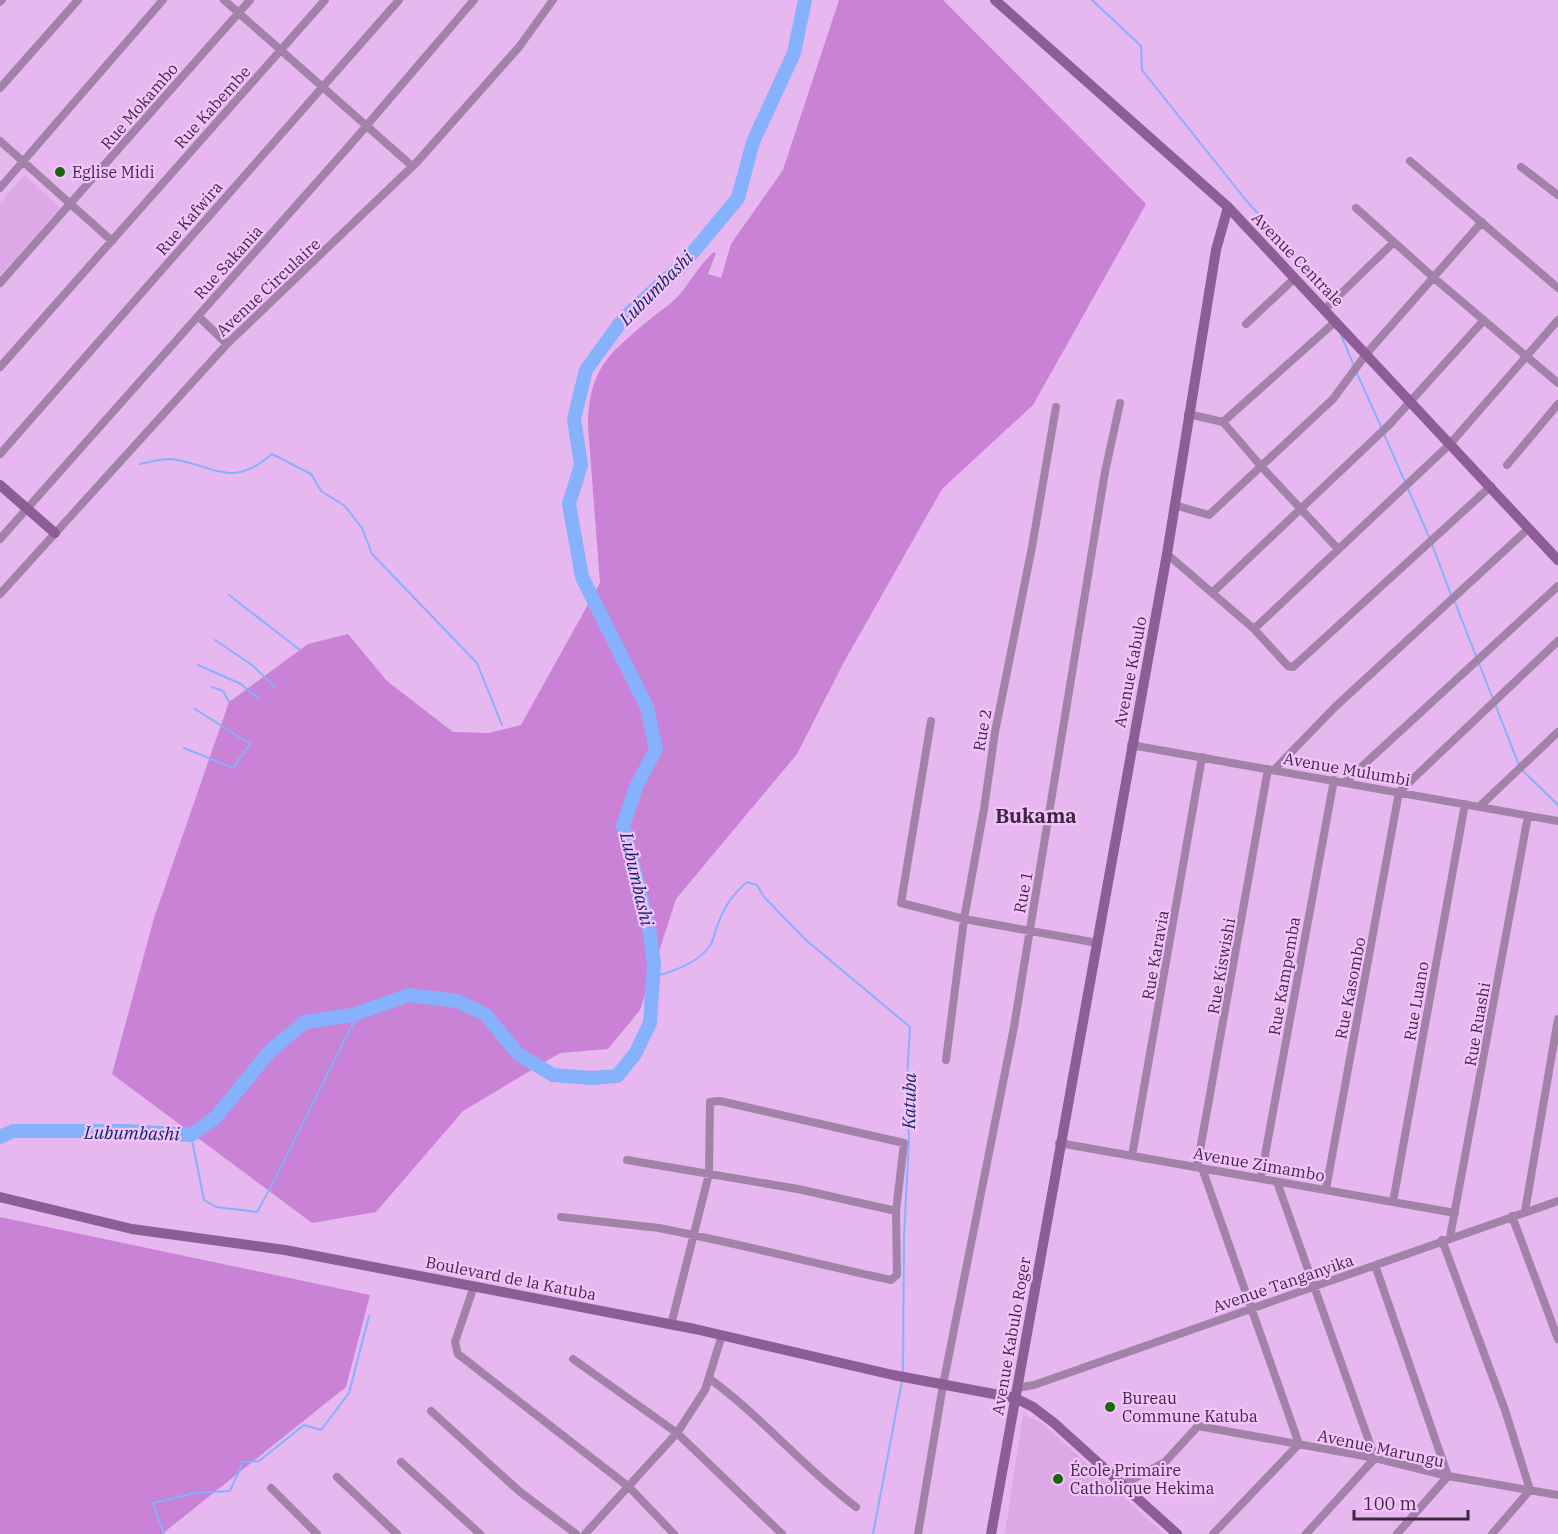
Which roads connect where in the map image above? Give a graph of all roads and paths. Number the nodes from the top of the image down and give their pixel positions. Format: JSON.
{"nodes":[{"id":1,"x":78,"y":0,"type":"edge"},
{"id":2,"x":163,"y":0,"type":"edge"},
{"id":3,"x":224,"y":0,"type":"edge"},
{"id":4,"x":250,"y":0,"type":"edge"},
{"id":5,"x":325,"y":0,"type":"edge"},
{"id":6,"x":399,"y":0,"type":"edge"},
{"id":7,"x":474,"y":0,"type":"edge"},
{"id":8,"x":553,"y":0,"type":"edge"},
{"id":9,"x":995,"y":0,"type":"edge"},
{"id":10,"x":238,"y":13,"type":"junction"},
{"id":11,"x":280,"y":50,"type":"junction"},
{"id":12,"x":322,"y":87,"type":"junction"},
{"id":13,"x":0,"y":88,"type":"edge"},
{"id":14,"x":365,"y":126,"type":"junction"},
{"id":15,"x":0,"y":141,"type":"edge"},
{"id":16,"x":22,"y":161,"type":"junction"},
{"id":17,"x":1410,"y":161,"type":"dead end"},
{"id":18,"x":412,"y":166,"type":"junction"},
{"id":19,"x":1521,"y":166,"type":"dead end"},
{"id":20,"x":0,"y":188,"type":"edge"},
{"id":21,"x":1558,"y":195,"type":"edge"},
{"id":22,"x":71,"y":204,"type":"junction"},
{"id":23,"x":1228,"y":207,"type":"junction"},
{"id":24,"x":1356,"y":208,"type":"dead end"},
{"id":25,"x":1482,"y":222,"type":"junction"},
{"id":26,"x":112,"y":241,"type":"junction"},
{"id":27,"x":1394,"y":242,"type":"junction"},
{"id":28,"x":1295,"y":278,"type":"junction"},
{"id":29,"x":1434,"y":278,"type":"junction"},
{"id":30,"x":0,"y":283,"type":"edge"},
{"id":31,"x":1558,"y":288,"type":"edge"},
{"id":32,"x":1325,"y":309,"type":"junction"},
{"id":33,"x":198,"y":316,"type":"junction"},
{"id":34,"x":1484,"y":320,"type":"junction"},
{"id":35,"x":1558,"y":320,"type":"edge"},
{"id":36,"x":1336,"y":321,"type":"junction"},
{"id":37,"x":1246,"y":324,"type":"dead end"},
{"id":38,"x":227,"y":344,"type":"junction"},
{"id":39,"x":1367,"y":353,"type":"junction"},
{"id":40,"x":1528,"y":356,"type":"junction"},
{"id":41,"x":0,"y":367,"type":"edge"},
{"id":42,"x":1558,"y":383,"type":"edge"},
{"id":43,"x":1411,"y":402,"type":"junction"},
{"id":44,"x":1120,"y":403,"type":"dead end"},
{"id":45,"x":1558,"y":404,"type":"edge"},
{"id":46,"x":1056,"y":407,"type":"dead end"},
{"id":47,"x":1188,"y":414,"type":"junction"},
{"id":48,"x":1223,"y":422,"type":"junction"},
{"id":49,"x":1450,"y":444,"type":"junction"},
{"id":50,"x":0,"y":454,"type":"edge"},
{"id":51,"x":1260,"y":465,"type":"junction"},
{"id":52,"x":1507,"y":465,"type":"dead end"},
{"id":53,"x":0,"y":485,"type":"edge"},
{"id":54,"x":1491,"y":486,"type":"junction"},
{"id":55,"x":1174,"y":505,"type":"junction"},
{"id":56,"x":1300,"y":508,"type":"junction"},
{"id":57,"x":26,"y":509,"type":"junction"},
{"id":58,"x":1529,"y":528,"type":"junction"},
{"id":59,"x":56,"y":533,"type":"junction"},
{"id":60,"x":0,"y":539,"type":"edge"},
{"id":61,"x":1338,"y":549,"type":"junction"},
{"id":62,"x":1167,"y":554,"type":"junction"},
{"id":63,"x":1558,"y":560,"type":"edge"},
{"id":64,"x":1558,"y":586,"type":"edge"},
{"id":65,"x":1213,"y":592,"type":"junction"},
{"id":66,"x":0,"y":594,"type":"edge"},
{"id":67,"x":1254,"y":628,"type":"junction"},
{"id":68,"x":1558,"y":641,"type":"edge"},
{"id":69,"x":931,"y":721,"type":"dead end"},
{"id":70,"x":1558,"y":732,"type":"edge"},
{"id":71,"x":1131,"y":745,"type":"junction"},
{"id":72,"x":1202,"y":757,"type":"junction"},
{"id":73,"x":1271,"y":769,"type":"junction"},
{"id":74,"x":1334,"y":780,"type":"junction"},
{"id":75,"x":1345,"y":782,"type":"junction"},
{"id":76,"x":1399,"y":792,"type":"junction"},
{"id":77,"x":1465,"y":804,"type":"junction"},
{"id":78,"x":1480,"y":806,"type":"junction"},
{"id":79,"x":1528,"y":816,"type":"junction"},
{"id":80,"x":1558,"y":821,"type":"edge"},
{"id":81,"x":964,"y":919,"type":"junction"},
{"id":82,"x":1029,"y":930,"type":"junction"},
{"id":83,"x":1098,"y":943,"type":"junction"},
{"id":84,"x":1558,"y":1019,"type":"edge"},
{"id":85,"x":946,"y":1060,"type":"dead end"},
{"id":86,"x":1059,"y":1143,"type":"junction"},
{"id":87,"x":1132,"y":1156,"type":"junction"},
{"id":88,"x":627,"y":1160,"type":"dead end"},
{"id":89,"x":1200,"y":1167,"type":"junction"},
{"id":90,"x":709,"y":1174,"type":"junction"},
{"id":91,"x":1262,"y":1178,"type":"junction"},
{"id":92,"x":1277,"y":1182,"type":"junction"},
{"id":93,"x":1326,"y":1189,"type":"junction"},
{"id":94,"x":0,"y":1197,"type":"edge"},
{"id":95,"x":1558,"y":1201,"type":"edge"},
{"id":96,"x":1393,"y":1202,"type":"junction"},
{"id":97,"x":1525,"y":1211,"type":"junction"},
{"id":98,"x":896,"y":1212,"type":"junction"},
{"id":99,"x":1455,"y":1213,"type":"junction"},
{"id":100,"x":561,"y":1216,"type":"dead end"},
{"id":101,"x":1512,"y":1216,"type":"junction"},
{"id":102,"x":694,"y":1235,"type":"junction"},
{"id":103,"x":1446,"y":1238,"type":"junction"},
{"id":104,"x":1375,"y":1265,"type":"junction"},
{"id":105,"x":474,"y":1286,"type":"junction"},
{"id":106,"x":1314,"y":1287,"type":"junction"},
{"id":107,"x":1250,"y":1309,"type":"junction"},
{"id":108,"x":671,"y":1324,"type":"junction"},
{"id":109,"x":722,"y":1335,"type":"junction"},
{"id":110,"x":1558,"y":1339,"type":"edge"},
{"id":111,"x":573,"y":1359,"type":"dead end"},
{"id":112,"x":710,"y":1379,"type":"junction"},
{"id":113,"x":943,"y":1385,"type":"junction"},
{"id":114,"x":1016,"y":1393,"type":"junction"},
{"id":115,"x":431,"y":1411,"type":"dead end"},
{"id":116,"x":677,"y":1433,"type":"junction"},
{"id":117,"x":1299,"y":1444,"type":"junction"},
{"id":118,"x":1375,"y":1458,"type":"junction"},
{"id":119,"x":401,"y":1462,"type":"dead end"},
{"id":120,"x":1448,"y":1476,"type":"junction"},
{"id":121,"x":337,"y":1477,"type":"dead end"},
{"id":122,"x":1122,"y":1485,"type":"junction"},
{"id":123,"x":629,"y":1487,"type":"junction"},
{"id":124,"x":271,"y":1488,"type":"dead end"},
{"id":125,"x":1530,"y":1490,"type":"junction"},
{"id":126,"x":1558,"y":1495,"type":"edge"},
{"id":127,"x":856,"y":1507,"type":"dead end"},
{"id":128,"x":317,"y":1534,"type":"edge"},
{"id":129,"x":397,"y":1534,"type":"edge"},
{"id":130,"x":480,"y":1534,"type":"edge"},
{"id":131,"x":576,"y":1534,"type":"edge"},
{"id":132,"x":585,"y":1534,"type":"edge"},
{"id":133,"x":674,"y":1534,"type":"edge"},
{"id":134,"x":782,"y":1534,"type":"edge"},
{"id":135,"x":918,"y":1534,"type":"edge"},
{"id":136,"x":991,"y":1534,"type":"edge"},
{"id":137,"x":1177,"y":1534,"type":"edge"},
{"id":138,"x":1213,"y":1534,"type":"edge"},
{"id":139,"x":1306,"y":1534,"type":"edge"},
{"id":140,"x":1397,"y":1534,"type":"edge"},
{"id":141,"x":1492,"y":1534,"type":"edge"}],
"edges":[{"from":1,"to":13,"type":"street"},
{"from":2,"to":16,"type":"street"},
{"from":3,"to":10,"type":"street"},
{"from":4,"to":10,"type":"street","name":"Rue Mokambo"},
{"from":5,"to":11,"type":"street","name":"Rue Kabembe"},
{"from":6,"to":12,"type":"street","name":"Rue Kafwira"},
{"from":7,"to":14,"type":"street","name":"Rue Sakania"},
{"from":8,"to":18,"type":"street","name":"Avenue Circulaire"},
{"from":9,"to":23,"type":"street","name":"Avenue Centrale"},
{"from":10,"to":11,"type":"street"},
{"from":10,"to":22,"type":"street","name":"Rue Mokambo"},
{"from":11,"to":12,"type":"street"},
{"from":11,"to":26,"type":"street","name":"Rue Kabembe"},
{"from":12,"to":14,"type":"street"},
{"from":12,"to":50,"type":"street","name":"Rue Kafwira"},
{"from":14,"to":18,"type":"street"},
{"from":14,"to":33,"type":"street","name":"Rue Sakania"},
{"from":15,"to":16,"type":"street"},
{"from":16,"to":20,"type":"street"},
{"from":16,"to":22,"type":"street"},
{"from":17,"to":25,"type":"street"},
{"from":18,"to":38,"type":"street","name":"Avenue Circulaire"},
{"from":19,"to":21,"type":"street"},
{"from":22,"to":26,"type":"street"},
{"from":22,"to":30,"type":"street","name":"Rue Mokambo"},
{"from":23,"to":28,"type":"street","name":"Avenue Centrale"},
{"from":23,"to":47,"type":"street","name":"Avenue Kabulo"},
{"from":24,"to":27,"type":"street"},
{"from":25,"to":29,"type":"street"},
{"from":25,"to":31,"type":"street"},
{"from":26,"to":41,"type":"street","name":"Rue Kabembe"},
{"from":27,"to":29,"type":"street"},
{"from":27,"to":32,"type":"street"},
{"from":28,"to":32,"type":"street","name":"Avenue Centrale"},
{"from":28,"to":37,"type":"street"},
{"from":29,"to":34,"type":"street"},
{"from":29,"to":39,"type":"street"},
{"from":32,"to":36,"type":"street","name":"Avenue Centrale"},
{"from":33,"to":38,"type":"street"},
{"from":33,"to":57,"type":"street","name":"Rue Sakania"},
{"from":34,"to":40,"type":"street"},
{"from":34,"to":43,"type":"street"},
{"from":35,"to":40,"type":"street"},
{"from":36,"to":39,"type":"street","name":"Avenue Centrale"},
{"from":36,"to":48,"type":"street"},
{"from":38,"to":59,"type":"street","name":"Avenue Circulaire"},
{"from":39,"to":43,"type":"street","name":"Avenue Centrale"},
{"from":39,"to":51,"type":"street"},
{"from":40,"to":42,"type":"street"},
{"from":40,"to":49,"type":"street"},
{"from":43,"to":49,"type":"street","name":"Avenue Centrale"},
{"from":43,"to":56,"type":"street"},
{"from":44,"to":82,"type":"street","name":"Rue 1"},
{"from":45,"to":52,"type":"street"},
{"from":46,"to":81,"type":"street","name":"Rue 2"},
{"from":47,"to":48,"type":"street"},
{"from":47,"to":55,"type":"street","name":"Avenue Kabulo"},
{"from":48,"to":51,"type":"street"},
{"from":49,"to":54,"type":"street","name":"Avenue Centrale"},
{"from":49,"to":61,"type":"street"},
{"from":51,"to":55,"type":"street"},
{"from":51,"to":56,"type":"street"},
{"from":53,"to":57,"type":"street"},
{"from":54,"to":58,"type":"street","name":"Avenue Centrale"},
{"from":54,"to":67,"type":"street"},
{"from":55,"to":62,"type":"street","name":"Avenue Kabulo"},
{"from":56,"to":61,"type":"street"},
{"from":56,"to":65,"type":"street"},
{"from":57,"to":59,"type":"street"},
{"from":57,"to":60,"type":"street","name":"Rue Sakania"},
{"from":58,"to":63,"type":"street","name":"Avenue Centrale"},
{"from":58,"to":73,"type":"street"},
{"from":59,"to":66,"type":"street","name":"Avenue Circulaire"},
{"from":61,"to":67,"type":"street"},
{"from":62,"to":65,"type":"street"},
{"from":62,"to":71,"type":"street","name":"Avenue Kabulo"},
{"from":64,"to":75,"type":"street"},
{"from":65,"to":67,"type":"street"},
{"from":68,"to":76,"type":"street"},
{"from":69,"to":81,"type":"street"},
{"from":70,"to":78,"type":"street"},
{"from":71,"to":72,"type":"street","name":"Avenue Mulumbi"},
{"from":71,"to":83,"type":"street","name":"Avenue Kabulo"},
{"from":72,"to":73,"type":"street","name":"Avenue Mulumbi"},
{"from":72,"to":87,"type":"street","name":"Rue Karavia"},
{"from":73,"to":74,"type":"street","name":"Avenue Mulumbi"},
{"from":73,"to":89,"type":"street","name":"Rue Kiswishi"},
{"from":74,"to":75,"type":"street","name":"Avenue Mulumbi"},
{"from":74,"to":91,"type":"street","name":"Rue Kampemba"},
{"from":75,"to":76,"type":"street","name":"Avenue Mulumbi"},
{"from":76,"to":77,"type":"street","name":"Avenue Mulumbi"},
{"from":76,"to":93,"type":"street","name":"Rue Kasombo"},
{"from":77,"to":78,"type":"street","name":"Avenue Mulumbi"},
{"from":77,"to":96,"type":"street","name":"Rue Luano"},
{"from":78,"to":79,"type":"street","name":"Avenue Mulumbi"},
{"from":79,"to":80,"type":"street","name":"Avenue Mulumbi"},
{"from":79,"to":99,"type":"street","name":"Rue Ruashi"},
{"from":81,"to":82,"type":"street"},
{"from":81,"to":85,"type":"street","name":"Rue 2"},
{"from":82,"to":83,"type":"street"},
{"from":82,"to":113,"type":"street","name":"Rue 1"},
{"from":83,"to":86,"type":"street","name":"Avenue Kabulo"},
{"from":84,"to":97,"type":"street"},
{"from":86,"to":87,"type":"street","name":"Avenue Zimambo"},
{"from":86,"to":114,"type":"street","name":"Avenue Kabulo Roger"},
{"from":87,"to":89,"type":"street","name":"Avenue Zimambo"},
{"from":88,"to":90,"type":"street"},
{"from":89,"to":91,"type":"street","name":"Avenue Zimambo"},
{"from":89,"to":107,"type":"street"},
{"from":90,"to":98,"type":"street"},
{"from":90,"to":98,"type":"street"},
{"from":90,"to":102,"type":"street"},
{"from":91,"to":92,"type":"street","name":"Avenue Zimambo"},
{"from":92,"to":93,"type":"street","name":"Avenue Zimambo"},
{"from":92,"to":106,"type":"street"},
{"from":93,"to":96,"type":"street","name":"Avenue Zimambo"},
{"from":94,"to":105,"type":"street","name":"Boulevard de la Katuba"},
{"from":95,"to":97,"type":"street","name":"Avenue Tanganyika"},
{"from":96,"to":99,"type":"street","name":"Avenue Zimambo"},
{"from":97,"to":101,"type":"street","name":"Avenue Tanganyika"},
{"from":98,"to":102,"type":"street"},
{"from":99,"to":103,"type":"street","name":"Rue Ruashi"},
{"from":100,"to":102,"type":"street"},
{"from":101,"to":103,"type":"street","name":"Avenue Tanganyika"},
{"from":101,"to":110,"type":"street"},
{"from":102,"to":108,"type":"street"},
{"from":103,"to":104,"type":"street","name":"Avenue Tanganyika"},
{"from":103,"to":125,"type":"street"},
{"from":104,"to":106,"type":"street","name":"Avenue Tanganyika"},
{"from":104,"to":120,"type":"street"},
{"from":105,"to":108,"type":"street","name":"Boulevard de la Katuba"},
{"from":105,"to":123,"type":"street"},
{"from":106,"to":107,"type":"street","name":"Avenue Tanganyika"},
{"from":106,"to":118,"type":"street"},
{"from":107,"to":114,"type":"street","name":"Avenue Tanganyika"},
{"from":107,"to":117,"type":"street"},
{"from":108,"to":109,"type":"street","name":"Boulevard de la Katuba"},
{"from":109,"to":112,"type":"street"},
{"from":109,"to":113,"type":"street","name":"Boulevard de la Katuba"},
{"from":111,"to":116,"type":"street"},
{"from":112,"to":116,"type":"street"},
{"from":112,"to":127,"type":"street"},
{"from":113,"to":114,"type":"street","name":"Boulevard de la Katuba"},
{"from":113,"to":135,"type":"street","name":"Rue 1"},
{"from":114,"to":122,"type":"street"},
{"from":114,"to":136,"type":"street","name":"Avenue Kabulo Roger"},
{"from":115,"to":131,"type":"street"},
{"from":116,"to":123,"type":"street"},
{"from":116,"to":134,"type":"street"},
{"from":117,"to":118,"type":"street","name":"Avenue Marungu"},
{"from":117,"to":122,"type":"street","name":"Avenue Marungu"},
{"from":117,"to":138,"type":"street"},
{"from":118,"to":120,"type":"street","name":"Avenue Marungu"},
{"from":118,"to":139,"type":"street"},
{"from":119,"to":130,"type":"street"},
{"from":120,"to":125,"type":"street","name":"Avenue Marungu"},
{"from":120,"to":140,"type":"street"},
{"from":121,"to":129,"type":"street"},
{"from":122,"to":137,"type":"street"},
{"from":123,"to":132,"type":"street"},
{"from":123,"to":133,"type":"street"},
{"from":124,"to":128,"type":"street"},
{"from":125,"to":126,"type":"street","name":"Avenue Marungu"},
{"from":125,"to":141,"type":"street"}]}
